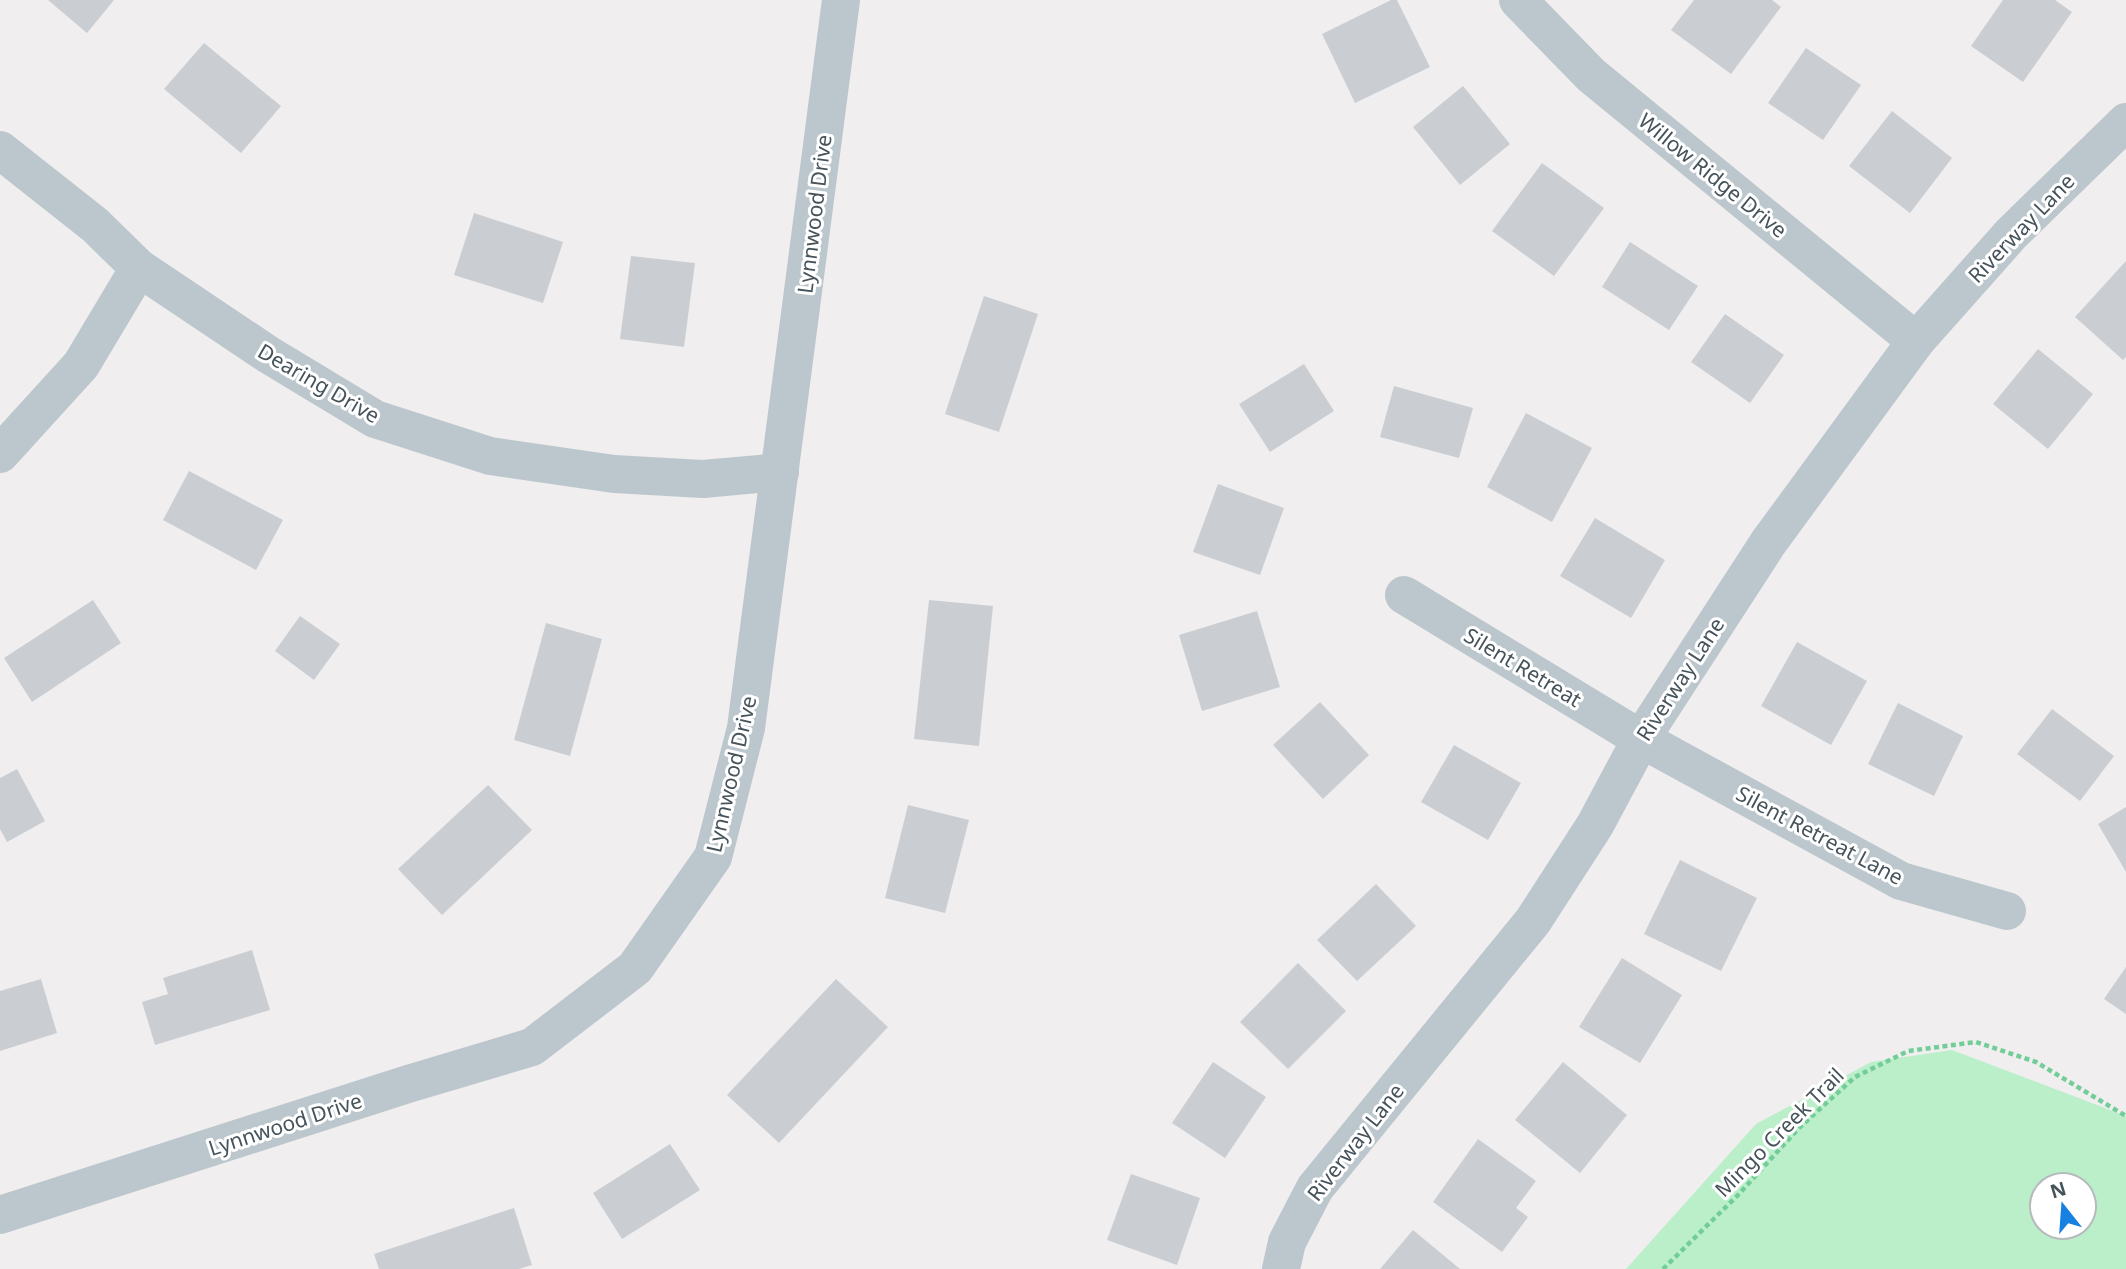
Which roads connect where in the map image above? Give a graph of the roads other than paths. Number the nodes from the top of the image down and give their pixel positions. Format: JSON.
{"nodes":[{"id":1,"x":841,"y":0,"type":"edge"},
{"id":2,"x":1518,"y":0,"type":"edge"},
{"id":3,"x":2126,"y":122,"type":"edge"},
{"id":4,"x":0,"y":150,"type":"edge"},
{"id":5,"x":139,"y":268,"type":"junction"},
{"id":6,"x":1916,"y":341,"type":"junction"},
{"id":7,"x":0,"y":454,"type":"edge"},
{"id":8,"x":780,"y":472,"type":"junction"},
{"id":9,"x":1404,"y":595,"type":"dead end"},
{"id":10,"x":1641,"y":739,"type":"junction"},
{"id":11,"x":2007,"y":911,"type":"dead end"},
{"id":12,"x":0,"y":1215,"type":"edge"},
{"id":13,"x":1281,"y":1269,"type":"edge"}],
"edges":[{"from":1,"to":8,"type":"street","name":"Lynnwood Drive"},
{"from":2,"to":6,"type":"street","name":"Willow Ridge Drive"},
{"from":3,"to":6,"type":"street","name":"Riverway Lane"},
{"from":4,"to":5,"type":"street","name":"Dearing Drive"},
{"from":5,"to":7,"type":"street"},
{"from":5,"to":8,"type":"street","name":"Dearing Drive"},
{"from":6,"to":10,"type":"street","name":"Riverway Lane"},
{"from":8,"to":12,"type":"street","name":"Lynnwood Drive"},
{"from":9,"to":10,"type":"street","name":"Silent Retreat"},
{"from":10,"to":11,"type":"street","name":"Silent Retreat Lane"},
{"from":10,"to":13,"type":"street","name":"Riverway Lane"}]}
